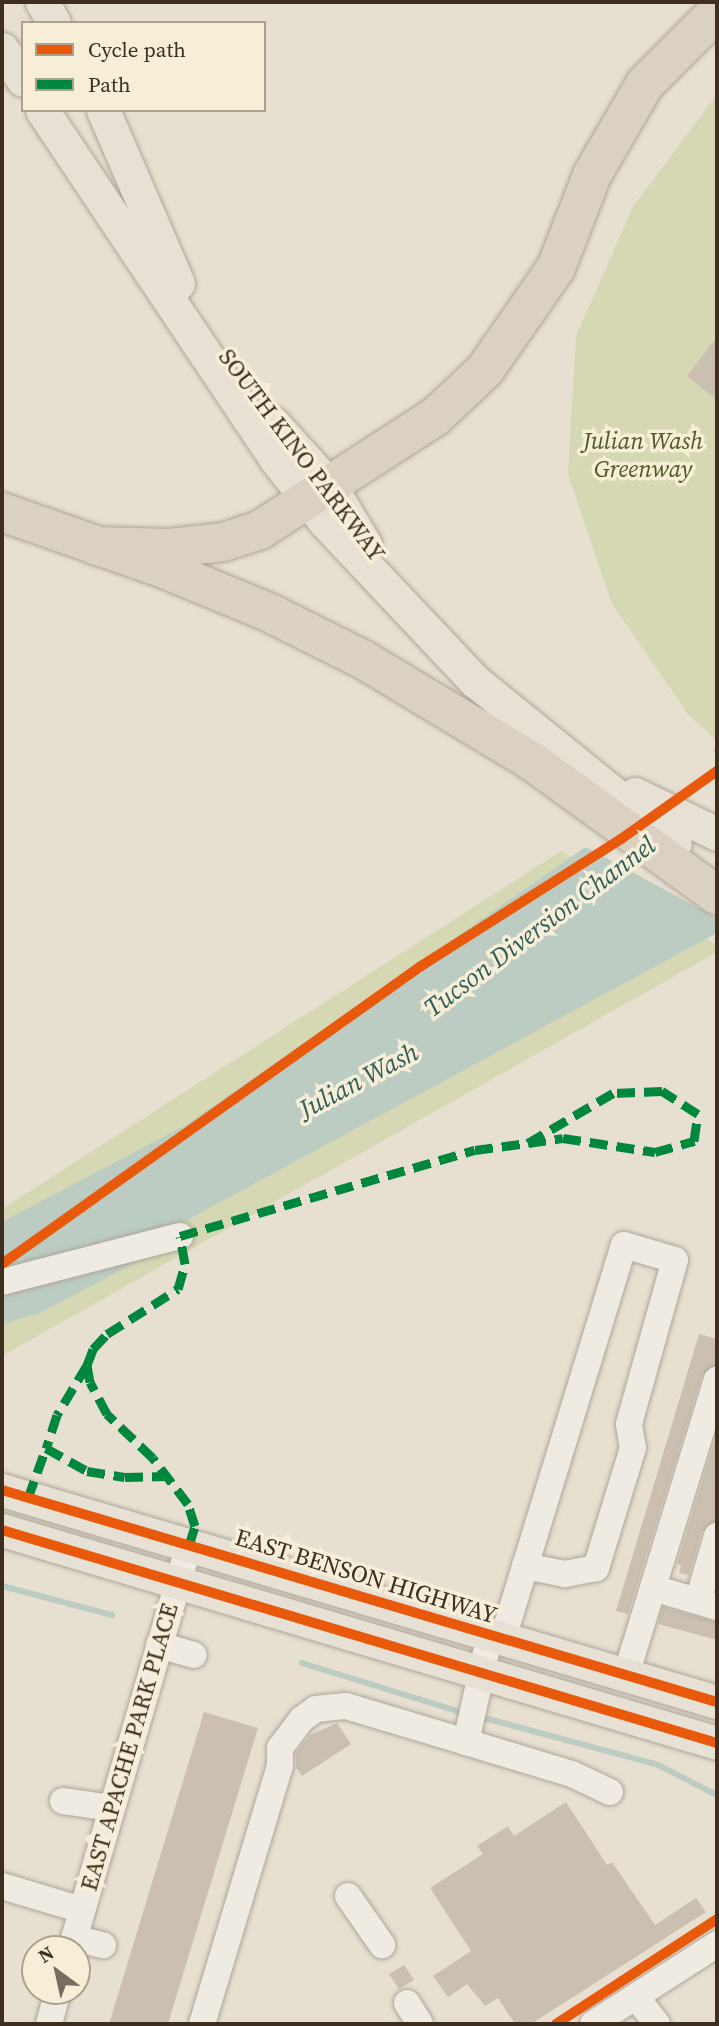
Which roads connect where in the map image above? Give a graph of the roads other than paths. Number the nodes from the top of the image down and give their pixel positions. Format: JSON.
{"nodes":[{"id":1,"x":42,"y":2,"type":"edge"},
{"id":2,"x":717,"y":12,"type":"edge"},
{"id":3,"x":53,"y":21,"type":"edge"},
{"id":4,"x":2,"y":49,"type":"edge"},
{"id":5,"x":21,"y":77,"type":"edge"},
{"id":6,"x":44,"y":112,"type":"edge"},
{"id":7,"x":104,"y":112,"type":"edge"},
{"id":8,"x":319,"y":494,"type":"junction"},
{"id":9,"x":2,"y":512,"type":"edge"},
{"id":10,"x":96,"y":546,"type":"junction"},
{"id":11,"x":618,"y":801,"type":"junction"},
{"id":12,"x":717,"y":834,"type":"edge"},
{"id":13,"x":717,"y":878,"type":"edge"},
{"id":14,"x":717,"y":895,"type":"edge"},
{"id":15,"x":180,"y":1236,"type":"dead end"},
{"id":16,"x":2,"y":1282,"type":"edge"},
{"id":17,"x":717,"y":1380,"type":"edge"},
{"id":18,"x":2,"y":1490,"type":"edge"},
{"id":19,"x":2,"y":1530,"type":"edge"},
{"id":20,"x":717,"y":1536,"type":"edge"},
{"id":21,"x":189,"y":1545,"type":"junction"},
{"id":22,"x":525,"y":1566,"type":"junction"},
{"id":23,"x":177,"y":1582,"type":"junction"},
{"id":24,"x":653,"y":1588,"type":"junction"},
{"id":25,"x":708,"y":1604,"type":"edge"},
{"id":26,"x":496,"y":1637,"type":"junction"},
{"id":27,"x":159,"y":1645,"type":"junction"},
{"id":28,"x":194,"y":1655,"type":"dead end"},
{"id":29,"x":483,"y":1673,"type":"junction"},
{"id":30,"x":626,"y":1675,"type":"junction"},
{"id":31,"x":717,"y":1702,"type":"edge"},
{"id":32,"x":470,"y":1724,"type":"junction"},
{"id":33,"x":717,"y":1743,"type":"edge"},
{"id":34,"x":610,"y":1792,"type":"dead end"},
{"id":35,"x":63,"y":1801,"type":"dead end"},
{"id":36,"x":111,"y":1808,"type":"junction"},
{"id":37,"x":2,"y":1886,"type":"edge"},
{"id":38,"x":348,"y":1896,"type":"dead end"},
{"id":39,"x":82,"y":1910,"type":"junction"},
{"id":40,"x":75,"y":1935,"type":"edge"},
{"id":41,"x":717,"y":1944,"type":"edge"},
{"id":42,"x":91,"y":1945,"type":"edge"},
{"id":43,"x":103,"y":1945,"type":"dead end"},
{"id":44,"x":382,"y":1945,"type":"dead end"},
{"id":45,"x":635,"y":1997,"type":"junction"},
{"id":46,"x":54,"y":2005,"type":"edge"},
{"id":47,"x":48,"y":2024,"type":"edge"},
{"id":48,"x":202,"y":2024,"type":"edge"},
{"id":49,"x":593,"y":2024,"type":"edge"},
{"id":50,"x":657,"y":2024,"type":"edge"}],
"edges":[{"from":1,"to":3,"type":"main road"},
{"from":2,"to":8,"type":"highway"},
{"from":4,"to":5,"type":"main road"},
{"from":6,"to":8,"type":"main road","name":"SOUTH KINO PARKWAY"},
{"from":7,"to":8,"type":"main road","name":"SOUTH KINO PARKWAY"},
{"from":8,"to":10,"type":"highway"},
{"from":8,"to":11,"type":"main road","name":"SOUTH KINO PARKWAY"},
{"from":9,"to":10,"type":"highway"},
{"from":10,"to":11,"type":"highway"},
{"from":11,"to":12,"type":"main road","name":"SOUTH KINO PARKWAY"},
{"from":11,"to":13,"type":"main road"},
{"from":11,"to":14,"type":"highway"},
{"from":15,"to":16,"type":"street"},
{"from":17,"to":24,"type":"street"},
{"from":18,"to":21,"type":"main road","name":"EAST BENSON HIGHWAY"},
{"from":19,"to":23,"type":"main road"},
{"from":20,"to":25,"type":"street"},
{"from":21,"to":23,"type":"street","name":"EAST APACHE PARK PLACE"},
{"from":21,"to":26,"type":"main road","name":"EAST BENSON HIGHWAY"},
{"from":22,"to":22,"type":"street"},
{"from":22,"to":26,"type":"street"},
{"from":23,"to":27,"type":"street","name":"EAST APACHE PARK PLACE"},
{"from":23,"to":29,"type":"main road"},
{"from":24,"to":25,"type":"street"},
{"from":24,"to":30,"type":"street"},
{"from":26,"to":29,"type":"street"},
{"from":26,"to":30,"type":"main road","name":"EAST BENSON HIGHWAY"},
{"from":27,"to":28,"type":"street"},
{"from":27,"to":36,"type":"street","name":"EAST APACHE PARK PLACE"},
{"from":29,"to":32,"type":"street"},
{"from":29,"to":33,"type":"main road"},
{"from":30,"to":31,"type":"main road","name":"EAST BENSON HIGHWAY"},
{"from":32,"to":34,"type":"street"},
{"from":32,"to":48,"type":"street"},
{"from":35,"to":36,"type":"street"},
{"from":36,"to":39,"type":"street","name":"EAST APACHE PARK PLACE"},
{"from":37,"to":39,"type":"street"},
{"from":38,"to":44,"type":"street"},
{"from":39,"to":40,"type":"street","name":"EAST APACHE PARK PLACE"},
{"from":41,"to":45,"type":"street"},
{"from":42,"to":43,"type":"street"},
{"from":45,"to":49,"type":"street"},
{"from":45,"to":50,"type":"street"},
{"from":46,"to":47,"type":"street"}]}
